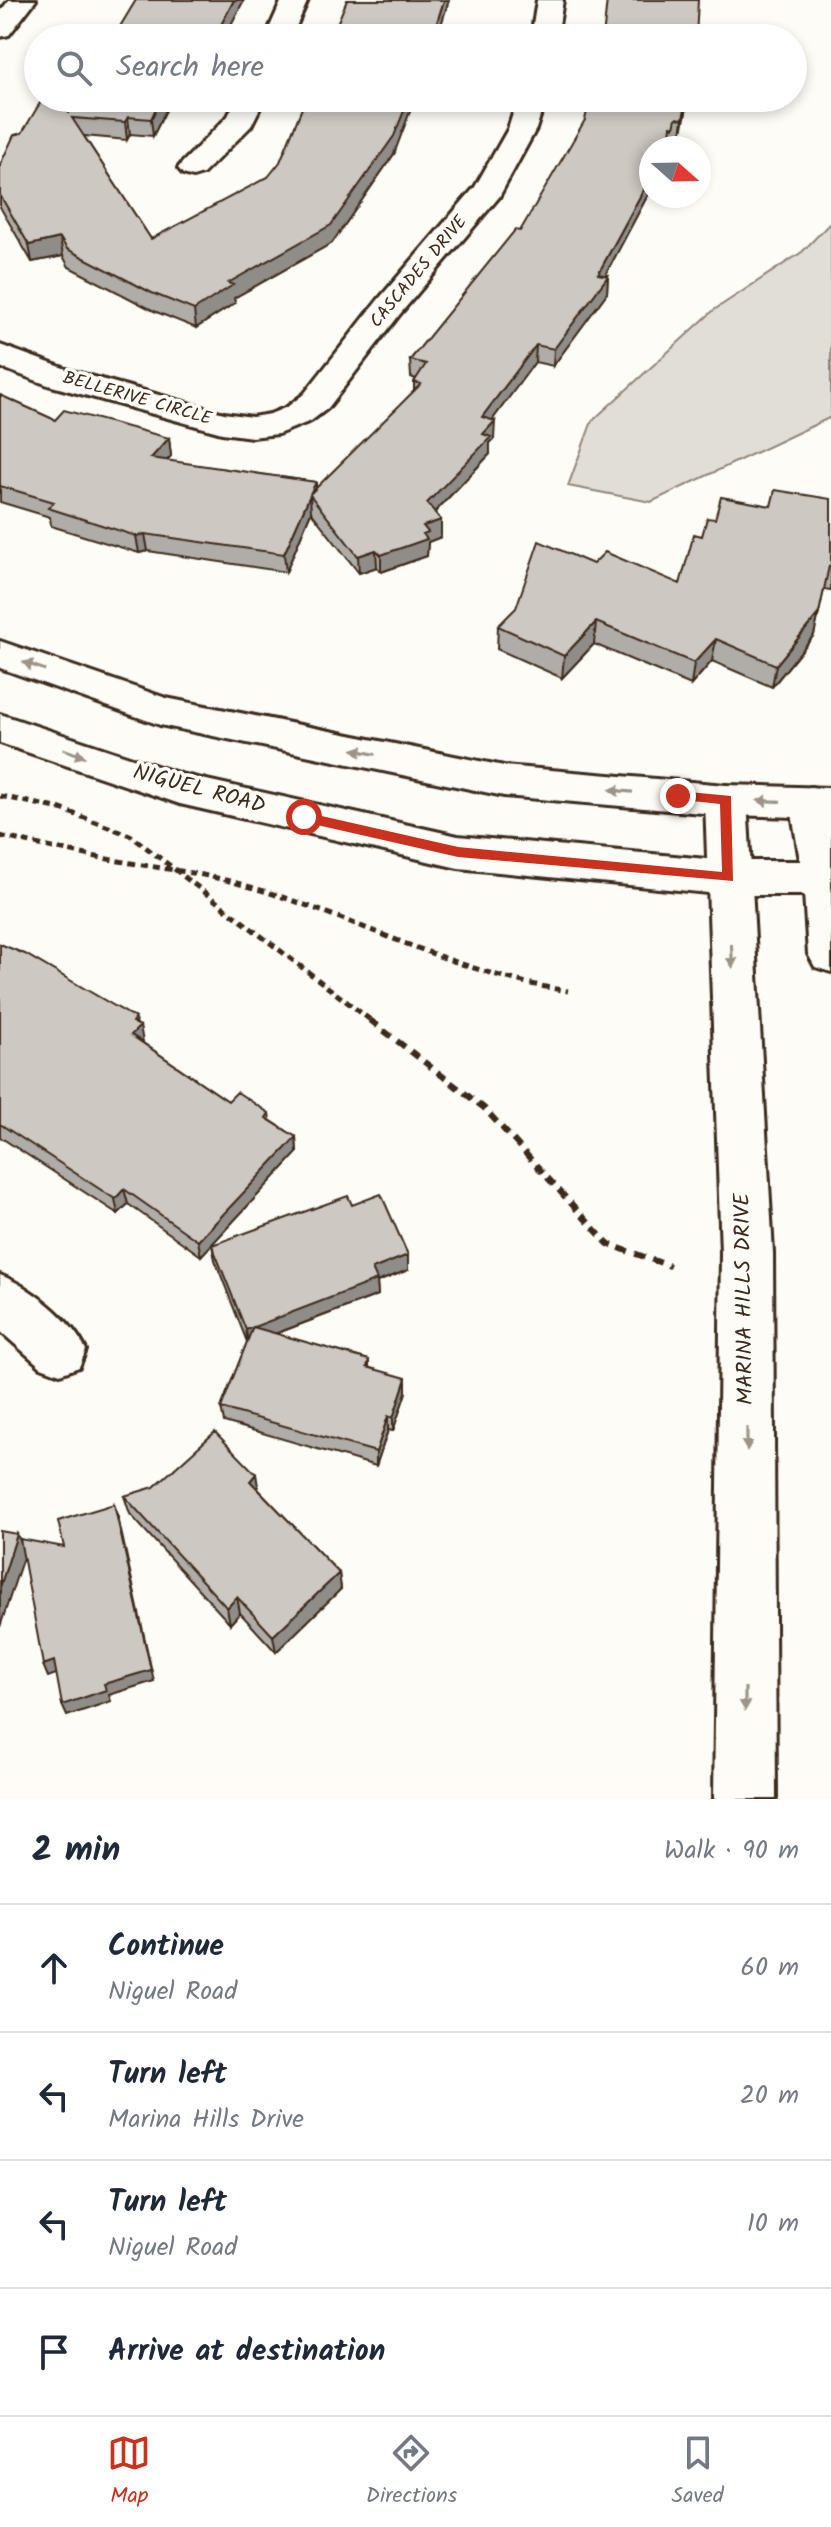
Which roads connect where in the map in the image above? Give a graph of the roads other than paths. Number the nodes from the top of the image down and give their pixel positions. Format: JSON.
{"nodes":[{"id":1,"x":23,"y":0,"type":"edge"},
{"id":2,"x":295,"y":0,"type":"edge"},
{"id":3,"x":550,"y":0,"type":"edge"},
{"id":4,"x":284,"y":24,"type":"edge"},
{"id":5,"x":546,"y":24,"type":"edge"},
{"id":6,"x":0,"y":29,"type":"edge"},
{"id":7,"x":245,"y":112,"type":"edge"},
{"id":8,"x":527,"y":112,"type":"edge"},
{"id":9,"x":193,"y":168,"type":"dead end"},
{"id":10,"x":0,"y":355,"type":"edge"},
{"id":11,"x":278,"y":424,"type":"joint"},
{"id":12,"x":0,"y":654,"type":"edge"},
{"id":13,"x":0,"y":728,"type":"edge"},
{"id":14,"x":726,"y":800,"type":"junction"},
{"id":15,"x":821,"y":802,"type":"edge"},
{"id":16,"x":728,"y":878,"type":"junction"},
{"id":17,"x":828,"y":878,"type":"edge"},
{"id":18,"x":831,"y":954,"type":"edge"},
{"id":19,"x":0,"y":1298,"type":"edge"},
{"id":20,"x":60,"y":1350,"type":"dead end"},
{"id":21,"x":745,"y":1799,"type":"edge"}],
"edges":[{"from":1,"to":6,"type":"street"},
{"from":2,"to":4,"type":"street"},
{"from":3,"to":5,"type":"street"},
{"from":7,"to":9,"type":"street"},
{"from":8,"to":11,"type":"street","name":"CASCADES DRIVE"},
{"from":10,"to":11,"type":"street","name":"BELLERIVE CIRCLE"},
{"from":14,"to":12,"type":"street","one_way":true},
{"from":13,"to":16,"type":"street","name":"NIGUEL ROAD","one_way":true},
{"from":15,"to":14,"type":"street","one_way":true},
{"from":14,"to":16,"type":"street","name":"MARINA HILLS DRIVE"},
{"from":15,"to":17,"type":"street"},
{"from":16,"to":17,"type":"street","name":"NIGUEL ROAD"},
{"from":16,"to":21,"type":"street","name":"MARINA HILLS DRIVE","one_way":true},
{"from":17,"to":18,"type":"street"},
{"from":19,"to":20,"type":"street"}]}
